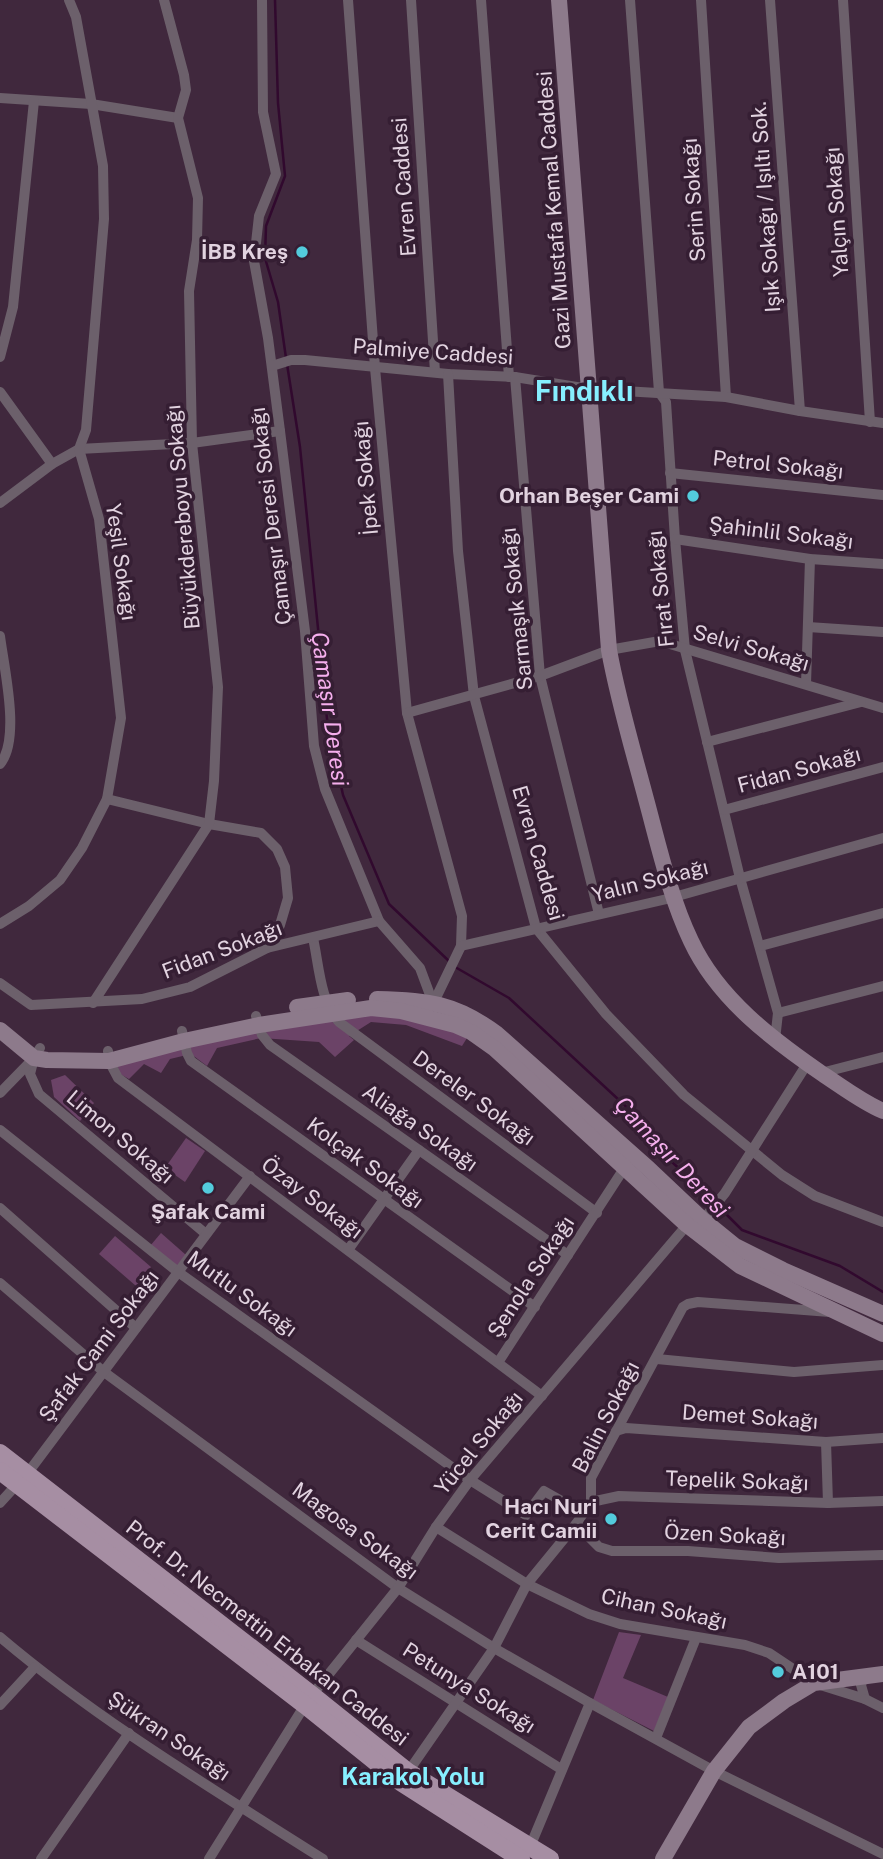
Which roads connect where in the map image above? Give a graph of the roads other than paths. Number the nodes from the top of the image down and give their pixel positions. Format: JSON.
{"nodes":[{"id":1,"x":69,"y":0,"type":"edge"},
{"id":2,"x":164,"y":0,"type":"edge"},
{"id":3,"x":262,"y":0,"type":"edge"},
{"id":4,"x":348,"y":0,"type":"edge"},
{"id":5,"x":411,"y":0,"type":"edge"},
{"id":6,"x":481,"y":0,"type":"edge"},
{"id":7,"x":559,"y":0,"type":"edge"},
{"id":8,"x":629,"y":0,"type":"edge"},
{"id":9,"x":701,"y":0,"type":"edge"},
{"id":10,"x":771,"y":0,"type":"edge"},
{"id":11,"x":843,"y":0,"type":"edge"},
{"id":12,"x":0,"y":99,"type":"edge"},
{"id":13,"x":34,"y":101,"type":"junction"},
{"id":14,"x":91,"y":104,"type":"junction"},
{"id":15,"x":178,"y":118,"type":"junction"},
{"id":16,"x":0,"y":357,"type":"edge"},
{"id":17,"x":275,"y":365,"type":"junction"},
{"id":18,"x":374,"y":368,"type":"junction"},
{"id":19,"x":435,"y":372,"type":"junction"},
{"id":20,"x":448,"y":374,"type":"junction"},
{"id":21,"x":512,"y":377,"type":"junction"},
{"id":22,"x":589,"y":388,"type":"junction"},
{"id":23,"x":0,"y":392,"type":"edge"},
{"id":24,"x":659,"y":392,"type":"junction"},
{"id":25,"x":726,"y":397,"type":"junction"},
{"id":26,"x":800,"y":411,"type":"junction"},
{"id":27,"x":870,"y":422,"type":"junction"},
{"id":28,"x":883,"y":423,"type":"edge"},
{"id":29,"x":280,"y":430,"type":"junction"},
{"id":30,"x":192,"y":443,"type":"junction"},
{"id":31,"x":79,"y":449,"type":"junction"},
{"id":32,"x":52,"y":464,"type":"junction"},
{"id":33,"x":670,"y":473,"type":"junction"},
{"id":34,"x":883,"y":495,"type":"edge"},
{"id":35,"x":0,"y":503,"type":"edge"},
{"id":36,"x":675,"y":539,"type":"junction"},
{"id":37,"x":810,"y":559,"type":"junction"},
{"id":38,"x":883,"y":564,"type":"edge"},
{"id":39,"x":808,"y":627,"type":"junction"},
{"id":40,"x":883,"y":632,"type":"edge"},
{"id":41,"x":0,"y":636,"type":"edge"},
{"id":42,"x":609,"y":650,"type":"junction"},
{"id":43,"x":685,"y":650,"type":"junction"},
{"id":44,"x":540,"y":676,"type":"junction"},
{"id":45,"x":806,"y":684,"type":"junction"},
{"id":46,"x":474,"y":696,"type":"junction"},
{"id":47,"x":864,"y":701,"type":"junction"},
{"id":48,"x":883,"y":709,"type":"edge"},
{"id":49,"x":407,"y":713,"type":"junction"},
{"id":50,"x":707,"y":742,"type":"junction"},
{"id":51,"x":0,"y":764,"type":"edge"},
{"id":52,"x":883,"y":767,"type":"edge"},
{"id":53,"x":107,"y":799,"type":"junction"},
{"id":54,"x":724,"y":810,"type":"junction"},
{"id":55,"x":209,"y":824,"type":"junction"},
{"id":56,"x":883,"y":838,"type":"edge"},
{"id":57,"x":740,"y":878,"type":"junction"},
{"id":58,"x":674,"y":897,"type":"junction"},
{"id":59,"x":883,"y":913,"type":"edge"},
{"id":60,"x":599,"y":914,"type":"junction"},
{"id":61,"x":379,"y":921,"type":"junction"},
{"id":62,"x":0,"y":925,"type":"edge"},
{"id":63,"x":536,"y":928,"type":"junction"},
{"id":64,"x":313,"y":938,"type":"junction"},
{"id":65,"x":461,"y":946,"type":"junction"},
{"id":66,"x":760,"y":946,"type":"junction"},
{"id":67,"x":267,"y":948,"type":"junction"},
{"id":68,"x":0,"y":984,"type":"edge"},
{"id":69,"x":883,"y":986,"type":"edge"},
{"id":70,"x":93,"y":1003,"type":"junction"},
{"id":71,"x":329,"y":1008,"type":"junction"},
{"id":72,"x":432,"y":1011,"type":"junction"},
{"id":73,"x":778,"y":1013,"type":"junction"},
{"id":74,"x":0,"y":1017,"type":"edge"},
{"id":75,"x":257,"y":1020,"type":"junction"},
{"id":76,"x":0,"y":1030,"type":"edge"},
{"id":77,"x":183,"y":1036,"type":"junction"},
{"id":78,"x":775,"y":1040,"type":"junction"},
{"id":79,"x":37,"y":1053,"type":"junction"},
{"id":80,"x":108,"y":1056,"type":"junction"},
{"id":81,"x":883,"y":1057,"type":"edge"},
{"id":82,"x":814,"y":1069,"type":"junction"},
{"id":83,"x":0,"y":1093,"type":"edge"},
{"id":84,"x":883,"y":1111,"type":"edge"},
{"id":85,"x":0,"y":1130,"type":"edge"},
{"id":86,"x":419,"y":1150,"type":"junction"},
{"id":87,"x":752,"y":1150,"type":"junction"},
{"id":88,"x":625,"y":1167,"type":"junction"},
{"id":89,"x":250,"y":1176,"type":"junction"},
{"id":90,"x":382,"y":1199,"type":"junction"},
{"id":91,"x":0,"y":1208,"type":"edge"},
{"id":92,"x":597,"y":1213,"type":"junction"},
{"id":93,"x":699,"y":1220,"type":"junction"},
{"id":94,"x":883,"y":1222,"type":"edge"},
{"id":95,"x":206,"y":1234,"type":"junction"},
{"id":96,"x":348,"y":1250,"type":"junction"},
{"id":97,"x":568,"y":1255,"type":"junction"},
{"id":98,"x":178,"y":1272,"type":"junction"},
{"id":99,"x":0,"y":1283,"type":"edge"},
{"id":100,"x":535,"y":1307,"type":"junction"},
{"id":101,"x":834,"y":1312,"type":"junction"},
{"id":102,"x":883,"y":1314,"type":"edge"},
{"id":103,"x":136,"y":1328,"type":"junction"},
{"id":104,"x":883,"y":1334,"type":"edge"},
{"id":105,"x":657,"y":1359,"type":"junction"},
{"id":106,"x":499,"y":1361,"type":"junction"},
{"id":107,"x":883,"y":1365,"type":"edge"},
{"id":108,"x":104,"y":1372,"type":"junction"},
{"id":109,"x":542,"y":1396,"type":"junction"},
{"id":110,"x":616,"y":1431,"type":"junction"},
{"id":111,"x":883,"y":1438,"type":"edge"},
{"id":112,"x":826,"y":1442,"type":"junction"},
{"id":113,"x":0,"y":1453,"type":"edge"},
{"id":114,"x":0,"y":1471,"type":"edge"},
{"id":115,"x":22,"y":1480,"type":"junction"},
{"id":116,"x":470,"y":1480,"type":"junction"},
{"id":117,"x":883,"y":1501,"type":"edge"},
{"id":118,"x":591,"y":1502,"type":"junction"},
{"id":119,"x":0,"y":1503,"type":"edge"},
{"id":120,"x":828,"y":1503,"type":"junction"},
{"id":121,"x":583,"y":1513,"type":"junction"},
{"id":122,"x":576,"y":1524,"type":"junction"},
{"id":123,"x":436,"y":1527,"type":"junction"},
{"id":124,"x":883,"y":1555,"type":"edge"},
{"id":125,"x":527,"y":1584,"type":"junction"},
{"id":126,"x":398,"y":1588,"type":"junction"},
{"id":127,"x":0,"y":1637,"type":"edge"},
{"id":128,"x":696,"y":1638,"type":"junction"},
{"id":129,"x":356,"y":1640,"type":"junction"},
{"id":130,"x":494,"y":1648,"type":"junction"},
{"id":131,"x":35,"y":1667,"type":"junction"},
{"id":132,"x":883,"y":1674,"type":"edge"},
{"id":133,"x":864,"y":1676,"type":"junction"},
{"id":134,"x":814,"y":1683,"type":"junction"},
{"id":135,"x":865,"y":1699,"type":"junction"},
{"id":136,"x":309,"y":1700,"type":"junction"},
{"id":137,"x":456,"y":1703,"type":"junction"},
{"id":138,"x":590,"y":1703,"type":"junction"},
{"id":139,"x":0,"y":1705,"type":"edge"},
{"id":140,"x":883,"y":1708,"type":"edge"},
{"id":141,"x":129,"y":1733,"type":"junction"},
{"id":142,"x":656,"y":1738,"type":"junction"},
{"id":143,"x":561,"y":1769,"type":"junction"},
{"id":144,"x":714,"y":1771,"type":"junction"},
{"id":145,"x":408,"y":1772,"type":"junction"},
{"id":146,"x":243,"y":1807,"type":"junction"},
{"id":147,"x":524,"y":1853,"type":"edge"},
{"id":148,"x":883,"y":1854,"type":"edge"},
{"id":149,"x":41,"y":1859,"type":"edge"},
{"id":150,"x":209,"y":1859,"type":"edge"},
{"id":151,"x":323,"y":1859,"type":"edge"},
{"id":152,"x":550,"y":1859,"type":"edge"},
{"id":153,"x":663,"y":1859,"type":"edge"}],
"edges":[{"from":1,"to":14,"type":"street","name":"Yeşil Sokağı"},
{"from":2,"to":15,"type":"street","name":"Büyükdereboyu Sokağı"},
{"from":3,"to":17,"type":"street","name":"Çamaşır Deresi Sokağı"},
{"from":4,"to":18,"type":"street","name":"İpek Sokağı"},
{"from":5,"to":19,"type":"street","name":"Evren Caddesi"},
{"from":6,"to":21,"type":"street","name":"Sarmaşık Sokağı"},
{"from":7,"to":22,"type":"street","name":"Gazi Mustafa Kemal Caddesi"},
{"from":8,"to":24,"type":"street","name":"Fırat Sokağı"},
{"from":9,"to":25,"type":"street","name":"Serin Sokağı"},
{"from":10,"to":26,"type":"street","name":"Işık Sokağı / Işıltı Sok."},
{"from":11,"to":27,"type":"street","name":"Yalçın Sokağı"},
{"from":12,"to":13,"type":"street"},
{"from":13,"to":14,"type":"street"},
{"from":13,"to":16,"type":"street"},
{"from":14,"to":15,"type":"street"},
{"from":14,"to":31,"type":"street","name":"Yeşil Sokağı"},
{"from":15,"to":30,"type":"street","name":"Büyükdereboyu Sokağı"},
{"from":17,"to":18,"type":"street","name":"Palmiye Caddesi"},
{"from":17,"to":29,"type":"street","name":"Çamaşır Deresi Sokağı"},
{"from":18,"to":19,"type":"street","name":"Palmiye Caddesi"},
{"from":18,"to":49,"type":"street","name":"İpek Sokağı"},
{"from":19,"to":20,"type":"street","name":"Palmiye Caddesi"},
{"from":20,"to":21,"type":"street","name":"Palmiye Caddesi"},
{"from":20,"to":46,"type":"street","name":"Evren Caddesi"},
{"from":21,"to":22,"type":"street","name":"Palmiye Caddesi"},
{"from":21,"to":44,"type":"street","name":"Sarmaşık Sokağı"},
{"from":22,"to":24,"type":"street","name":"Palmiye Caddesi"},
{"from":22,"to":42,"type":"street","name":"Gazi Mustafa Kemal Caddesi"},
{"from":23,"to":32,"type":"street"},
{"from":24,"to":25,"type":"street","name":"Palmiye Caddesi"},
{"from":24,"to":33,"type":"street","name":"Fırat Sokağı"},
{"from":25,"to":26,"type":"street","name":"Palmiye Caddesi"},
{"from":26,"to":27,"type":"street","name":"Palmiye Caddesi"},
{"from":27,"to":28,"type":"street","name":"Palmiye Caddesi"},
{"from":29,"to":30,"type":"street"},
{"from":29,"to":61,"type":"street","name":"Çamaşır Deresi Sokağı"},
{"from":30,"to":31,"type":"street"},
{"from":30,"to":55,"type":"street","name":"Büyükdereboyu Sokağı"},
{"from":31,"to":32,"type":"street"},
{"from":31,"to":53,"type":"street","name":"Yeşil Sokağı"},
{"from":32,"to":35,"type":"street"},
{"from":33,"to":34,"type":"street","name":"Petrol Sokağı"},
{"from":33,"to":36,"type":"street","name":"Fırat Sokağı"},
{"from":36,"to":37,"type":"street","name":"Şahinlil Sokağı"},
{"from":36,"to":43,"type":"street","name":"Fırat Sokağı"},
{"from":37,"to":38,"type":"street","name":"Şahinlil Sokağı"},
{"from":37,"to":39,"type":"street"},
{"from":39,"to":40,"type":"street"},
{"from":39,"to":45,"type":"street"},
{"from":41,"to":51,"type":"street"},
{"from":42,"to":43,"type":"street","name":"Selvi Sokağı"},
{"from":42,"to":44,"type":"street","name":"Selvi Sokağı"},
{"from":42,"to":58,"type":"street","name":"Gazi Mustafa Kemal Caddesi"},
{"from":43,"to":45,"type":"street","name":"Selvi Sokağı"},
{"from":43,"to":50,"type":"street","name":"Fırat Sokağı"},
{"from":44,"to":46,"type":"street","name":"Selvi Sokağı"},
{"from":44,"to":60,"type":"street","name":"Sarmaşık Sokağı"},
{"from":45,"to":47,"type":"street","name":"Selvi Sokağı"},
{"from":46,"to":49,"type":"street","name":"Selvi Sokağı"},
{"from":46,"to":63,"type":"street","name":"Evren Caddesi"},
{"from":47,"to":48,"type":"street","name":"Selvi Sokağı"},
{"from":47,"to":50,"type":"street"},
{"from":49,"to":65,"type":"street","name":"İpek Sokağı"},
{"from":50,"to":54,"type":"street","name":"Fırat Sokağı"},
{"from":52,"to":54,"type":"street","name":"Fidan Sokağı"},
{"from":53,"to":55,"type":"street"},
{"from":53,"to":62,"type":"street","name":"Yeşil Sokağı"},
{"from":54,"to":57,"type":"street","name":"Fırat Sokağı"},
{"from":55,"to":67,"type":"street"},
{"from":55,"to":70,"type":"street","name":"Büyükdereboyu Sokağı"},
{"from":56,"to":57,"type":"street","name":"Yalın Sokağı"},
{"from":57,"to":58,"type":"street","name":"Yalın Sokağı"},
{"from":57,"to":66,"type":"street","name":"Fırat Sokağı"},
{"from":58,"to":60,"type":"street","name":"Yalın Sokağı"},
{"from":58,"to":78,"type":"street","name":"Gazi Mustafa Kemal Caddesi"},
{"from":59,"to":66,"type":"street"},
{"from":60,"to":63,"type":"street","name":"Yalın Sokağı"},
{"from":61,"to":64,"type":"street","name":"Fidan Sokağı"},
{"from":61,"to":72,"type":"street","name":"Çamaşır Deresi Sokağı"},
{"from":63,"to":65,"type":"street","name":"Yalın Sokağı"},
{"from":63,"to":87,"type":"street","name":"Evren Caddesi"},
{"from":64,"to":67,"type":"street","name":"Fidan Sokağı"},
{"from":64,"to":71,"type":"street"},
{"from":65,"to":72,"type":"street"},
{"from":66,"to":73,"type":"street","name":"Fırat Sokağı"},
{"from":67,"to":70,"type":"street","name":"Fidan Sokağı"},
{"from":68,"to":70,"type":"street","name":"Fidan Sokağı"},
{"from":69,"to":73,"type":"street"},
{"from":71,"to":72,"type":"street"},
{"from":71,"to":75,"type":"street"},
{"from":71,"to":92,"type":"street","name":"Dereler Sokağı"},
{"from":72,"to":88,"type":"street"},
{"from":72,"to":93,"type":"street"},
{"from":73,"to":78,"type":"street","name":"Fırat Sokağı"},
{"from":74,"to":79,"type":"street"},
{"from":75,"to":77,"type":"street"},
{"from":75,"to":86,"type":"street","name":"Aliağa Sokağı"},
{"from":76,"to":79,"type":"street"},
{"from":77,"to":80,"type":"street"},
{"from":77,"to":90,"type":"street","name":"Kolçak Sokağı"},
{"from":78,"to":82,"type":"street","name":"Gazi Mustafa Kemal Caddesi"},
{"from":79,"to":80,"type":"street"},
{"from":79,"to":83,"type":"street"},
{"from":79,"to":95,"type":"street","name":"Limon Sokağı"},
{"from":80,"to":89,"type":"street","name":"Özay Sokağı"},
{"from":81,"to":82,"type":"street"},
{"from":82,"to":84,"type":"street","name":"Gazi Mustafa Kemal Caddesi"},
{"from":82,"to":87,"type":"street","name":"Yücel Sokağı"},
{"from":85,"to":98,"type":"street","name":"Mutlu Sokağı"},
{"from":86,"to":90,"type":"street"},
{"from":86,"to":97,"type":"street","name":"Aliağa Sokağı"},
{"from":87,"to":93,"type":"street","name":"Yücel Sokağı"},
{"from":87,"to":94,"type":"street","name":"Evren Caddesi"},
{"from":88,"to":92,"type":"street","name":"Şenola Sokağı"},
{"from":88,"to":93,"type":"street"},
{"from":89,"to":95,"type":"street","name":"Şafak Cami Sokağı"},
{"from":89,"to":96,"type":"street","name":"Özay Sokağı"},
{"from":90,"to":96,"type":"street"},
{"from":90,"to":100,"type":"street","name":"Kolçak Sokağı"},
{"from":91,"to":103,"type":"street"},
{"from":92,"to":97,"type":"street","name":"Şenola Sokağı"},
{"from":93,"to":101,"type":"street"},
{"from":93,"to":102,"type":"street"},
{"from":93,"to":109,"type":"street","name":"Yücel Sokağı"},
{"from":95,"to":98,"type":"street","name":"Şafak Cami Sokağı"},
{"from":96,"to":106,"type":"street","name":"Özay Sokağı"},
{"from":97,"to":100,"type":"street","name":"Şenola Sokağı"},
{"from":98,"to":103,"type":"street","name":"Şafak Cami Sokağı"},
{"from":98,"to":116,"type":"street","name":"Mutlu Sokağı"},
{"from":99,"to":108,"type":"street","name":"Magosa Sokağı"},
{"from":100,"to":106,"type":"street","name":"Şenola Sokağı"},
{"from":101,"to":104,"type":"street"},
{"from":101,"to":105,"type":"street","name":"Balin Sokağı"},
{"from":103,"to":108,"type":"street","name":"Şafak Cami Sokağı"},
{"from":105,"to":107,"type":"street"},
{"from":105,"to":110,"type":"street","name":"Balin Sokağı"},
{"from":106,"to":109,"type":"street","name":"Şenola Sokağı"},
{"from":108,"to":115,"type":"street","name":"Şafak Cami Sokağı"},
{"from":108,"to":126,"type":"street","name":"Magosa Sokağı"},
{"from":109,"to":116,"type":"street","name":"Yücel Sokağı"},
{"from":110,"to":112,"type":"street","name":"Demet Sokağı"},
{"from":110,"to":118,"type":"street","name":"Balin Sokağı"},
{"from":111,"to":112,"type":"street","name":"Demet Sokağı"},
{"from":112,"to":120,"type":"street"},
{"from":113,"to":115,"type":"main road","name":"Prof. Dr. Necmettin Erbakan Caddesi"},
{"from":114,"to":115,"type":"main road","name":"Prof. Dr. Necmettin Erbakan Caddesi"},
{"from":115,"to":119,"type":"street","name":"Şafak Cami Sokağı"},
{"from":115,"to":136,"type":"main road","name":"Prof. Dr. Necmettin Erbakan Caddesi"},
{"from":116,"to":121,"type":"street","name":"Mutlu Sokağı"},
{"from":116,"to":123,"type":"street","name":"Yücel Sokağı"},
{"from":117,"to":120,"type":"street","name":"Tepelik Sokağı"},
{"from":118,"to":120,"type":"street","name":"Tepelik Sokağı"},
{"from":118,"to":121,"type":"street","name":"Balin Sokağı"},
{"from":121,"to":122,"type":"street","name":"Balin Sokağı"},
{"from":122,"to":124,"type":"street","name":"Özen Sokağı"},
{"from":122,"to":125,"type":"street","name":"Balin Sokağı"},
{"from":123,"to":125,"type":"street","name":"Cihan Sokağı"},
{"from":123,"to":126,"type":"street","name":"Yücel Sokağı"},
{"from":125,"to":128,"type":"street","name":"Cihan Sokağı"},
{"from":125,"to":130,"type":"street","name":"Balin Sokağı"},
{"from":126,"to":129,"type":"street","name":"Yücel Sokağı"},
{"from":126,"to":130,"type":"street","name":"Magosa Sokağı"},
{"from":127,"to":131,"type":"street","name":"Şükran Sokağı"},
{"from":128,"to":134,"type":"street","name":"Cihan Sokağı"},
{"from":128,"to":142,"type":"street"},
{"from":129,"to":136,"type":"street","name":"Yücel Sokağı"},
{"from":129,"to":137,"type":"street","name":"Petunya Sokağı"},
{"from":130,"to":137,"type":"street","name":"Balin Sokağı"},
{"from":130,"to":138,"type":"street","name":"Magosa Sokağı"},
{"from":131,"to":139,"type":"street"},
{"from":131,"to":141,"type":"street","name":"Şükran Sokağı"},
{"from":132,"to":133,"type":"street"},
{"from":133,"to":134,"type":"street"},
{"from":133,"to":135,"type":"street"},
{"from":134,"to":135,"type":"street","name":"Cihan Sokağı"},
{"from":134,"to":144,"type":"street"},
{"from":135,"to":140,"type":"street","name":"Cihan Sokağı"},
{"from":136,"to":145,"type":"main road","name":"Prof. Dr. Necmettin Erbakan Caddesi"},
{"from":136,"to":146,"type":"street","name":"Yücel Sokağı"},
{"from":136,"to":147,"type":"main road","name":"Prof. Dr. Necmettin Erbakan Caddesi"},
{"from":137,"to":143,"type":"street","name":"Petunya Sokağı"},
{"from":137,"to":145,"type":"street","name":"Balin Sokağı"},
{"from":138,"to":142,"type":"street","name":"Magosa Sokağı"},
{"from":138,"to":143,"type":"street"},
{"from":141,"to":146,"type":"street","name":"Şükran Sokağı"},
{"from":141,"to":149,"type":"street"},
{"from":142,"to":144,"type":"street","name":"Magosa Sokağı"},
{"from":143,"to":147,"type":"street"},
{"from":144,"to":148,"type":"street","name":"Magosa Sokağı"},
{"from":144,"to":153,"type":"street"},
{"from":145,"to":147,"type":"main road","name":"Prof. Dr. Necmettin Erbakan Caddesi"},
{"from":146,"to":150,"type":"street","name":"Yücel Sokağı"},
{"from":146,"to":151,"type":"street","name":"Şükran Sokağı"},
{"from":147,"to":152,"type":"main road","name":"Prof. Dr. Necmettin Erbakan Caddesi"}]}
